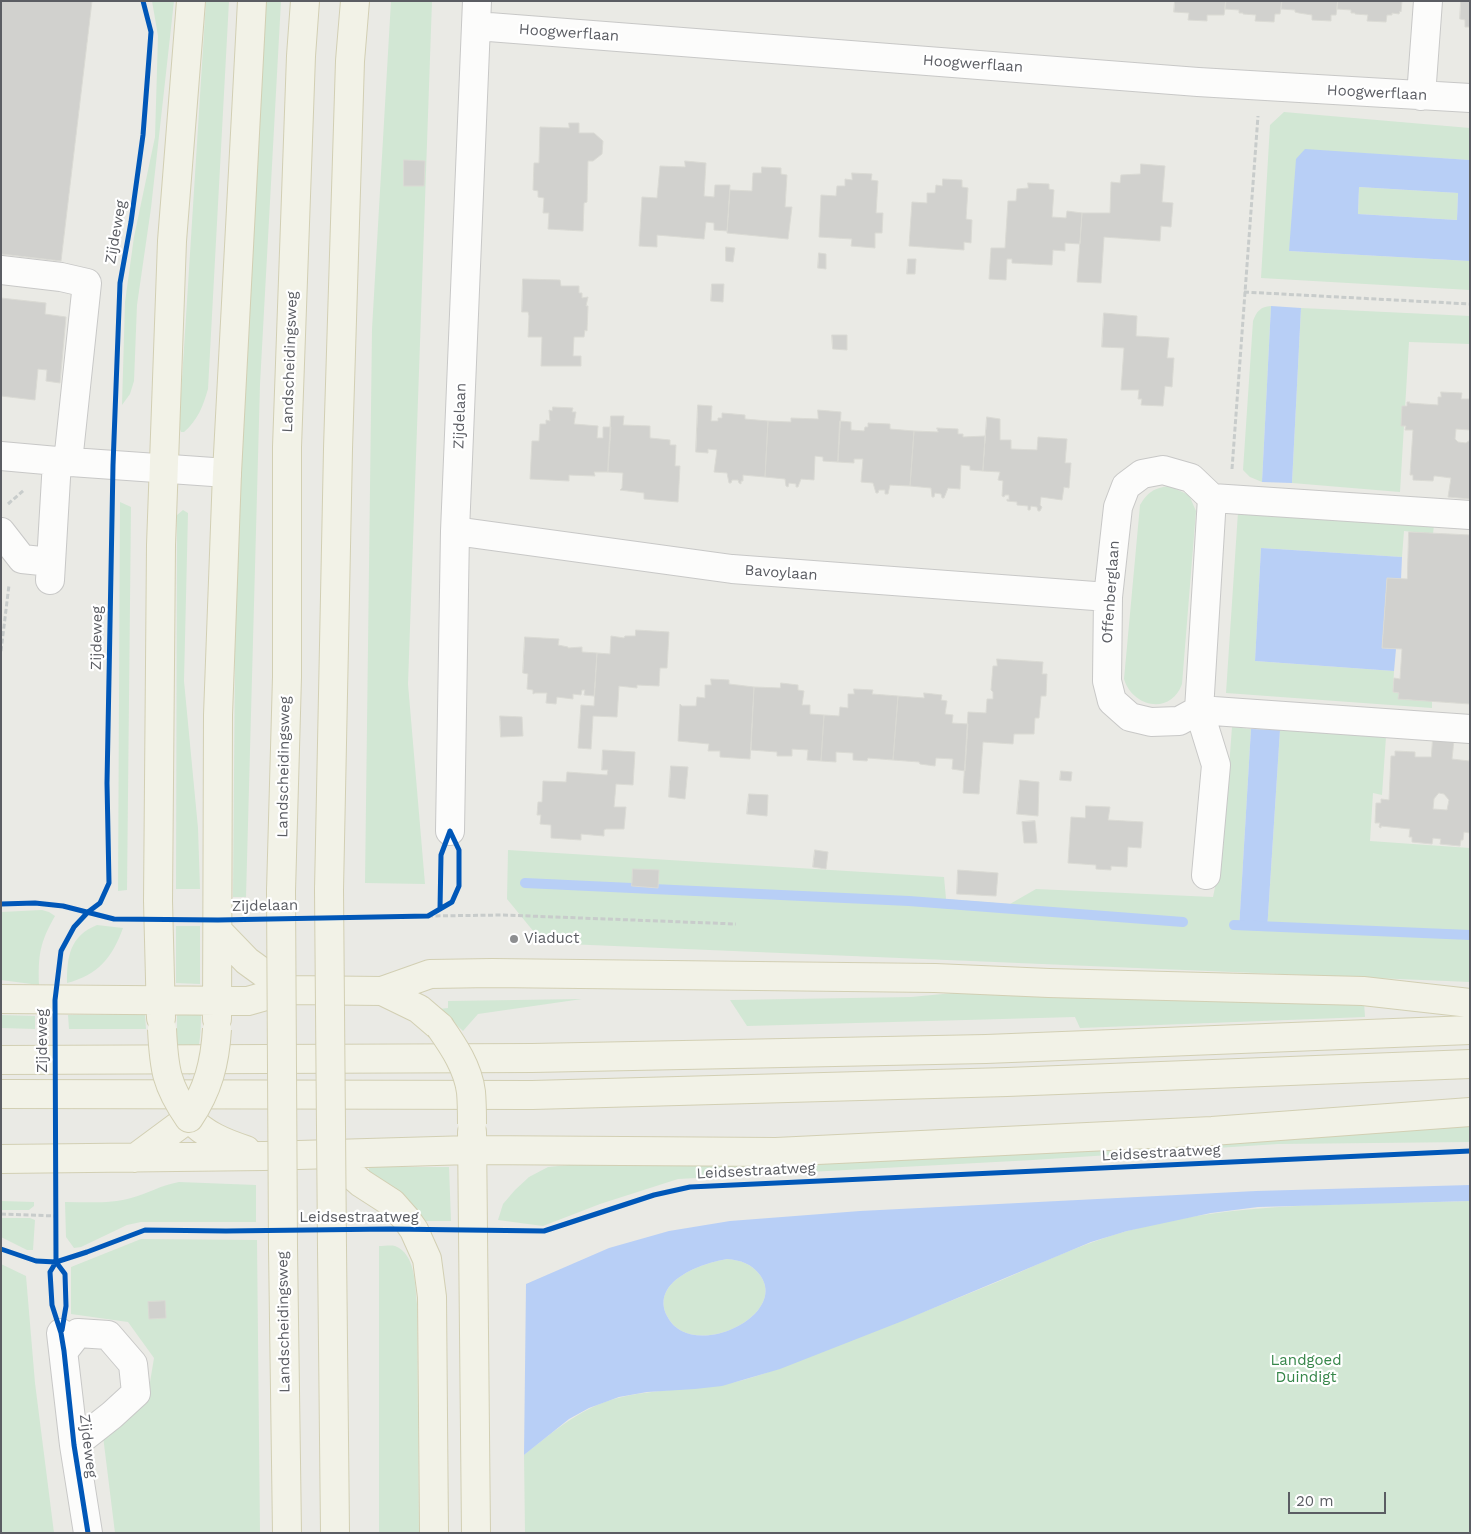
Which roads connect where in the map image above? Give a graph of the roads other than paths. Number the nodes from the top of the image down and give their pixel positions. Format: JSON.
{"nodes":[{"id":1,"x":191,"y":1,"type":"edge"},
{"id":2,"x":252,"y":1,"type":"edge"},
{"id":3,"x":305,"y":1,"type":"edge"},
{"id":4,"x":355,"y":1,"type":"edge"},
{"id":5,"x":1428,"y":1,"type":"edge"},
{"id":6,"x":476,"y":14,"type":"edge"},
{"id":7,"x":1421,"y":96,"type":"junction"},
{"id":8,"x":1470,"y":98,"type":"edge"},
{"id":9,"x":1,"y":270,"type":"edge"},
{"id":10,"x":1,"y":456,"type":"edge"},
{"id":11,"x":62,"y":462,"type":"junction"},
{"id":12,"x":164,"y":468,"type":"junction"},
{"id":13,"x":227,"y":473,"type":"junction"},
{"id":14,"x":1212,"y":498,"type":"junction"},
{"id":15,"x":1470,"y":515,"type":"edge"},
{"id":16,"x":455,"y":531,"type":"junction"},
{"id":17,"x":1,"y":532,"type":"edge"},
{"id":18,"x":1108,"y":597,"type":"junction"},
{"id":19,"x":1199,"y":710,"type":"junction"},
{"id":20,"x":1470,"y":729,"type":"edge"},
{"id":21,"x":450,"y":831,"type":"dead end"},
{"id":22,"x":1206,"y":875,"type":"dead end"},
{"id":23,"x":218,"y":931,"type":"junction"},
{"id":24,"x":287,"y":990,"type":"junction"},
{"id":25,"x":382,"y":991,"type":"junction"},
{"id":26,"x":1,"y":999,"type":"edge"},
{"id":27,"x":217,"y":1000,"type":"junction"},
{"id":28,"x":161,"y":1001,"type":"junction"},
{"id":29,"x":1470,"y":1003,"type":"edge"},
{"id":30,"x":1470,"y":1030,"type":"edge"},
{"id":31,"x":1,"y":1060,"type":"edge"},
{"id":32,"x":1470,"y":1064,"type":"edge"},
{"id":33,"x":1,"y":1094,"type":"edge"},
{"id":34,"x":1470,"y":1112,"type":"edge"},
{"id":35,"x":189,"y":1123,"type":"junction"},
{"id":36,"x":472,"y":1137,"type":"junction"},
{"id":37,"x":328,"y":1154,"type":"junction"},
{"id":38,"x":264,"y":1156,"type":"junction"},
{"id":39,"x":135,"y":1158,"type":"junction"},
{"id":40,"x":1,"y":1159,"type":"edge"},
{"id":41,"x":74,"y":1446,"type":"junction"},
{"id":42,"x":88,"y":1533,"type":"edge"},
{"id":43,"x":287,"y":1533,"type":"edge"},
{"id":44,"x":335,"y":1533,"type":"edge"},
{"id":45,"x":434,"y":1533,"type":"edge"},
{"id":46,"x":476,"y":1533,"type":"edge"}],
"edges":[{"from":1,"to":12,"type":"main road"},
{"from":2,"to":13,"type":"main road"},
{"from":3,"to":43,"type":"main road","name":"Landscheidingsweg","bridge":true},
{"from":4,"to":44,"type":"main road","bridge":true},
{"from":5,"to":7,"type":"street"},
{"from":6,"to":7,"type":"street","name":"Hoogwerflaan"},
{"from":6,"to":16,"type":"street","name":"Zijdelaan"},
{"from":7,"to":8,"type":"street","name":"Hoogwerflaan"},
{"from":9,"to":11,"type":"street"},
{"from":10,"to":11,"type":"street"},
{"from":11,"to":12,"type":"street"},
{"from":11,"to":17,"type":"street"},
{"from":12,"to":13,"type":"street"},
{"from":12,"to":28,"type":"main road"},
{"from":13,"to":23,"type":"main road"},
{"from":14,"to":15,"type":"street"},
{"from":14,"to":18,"type":"street","name":"Offenberglaan"},
{"from":14,"to":19,"type":"street"},
{"from":16,"to":18,"type":"street","name":"Bavoylaan"},
{"from":16,"to":21,"type":"street","name":"Zijdelaan"},
{"from":18,"to":19,"type":"street","name":"Offenberglaan"},
{"from":19,"to":20,"type":"street"},
{"from":19,"to":22,"type":"street"},
{"from":23,"to":24,"type":"main road"},
{"from":23,"to":27,"type":"main road"},
{"from":24,"to":25,"type":"main road"},
{"from":24,"to":27,"type":"main road"},
{"from":25,"to":29,"type":"main road"},
{"from":25,"to":36,"type":"main road","bridge":true},
{"from":26,"to":28,"type":"main road"},
{"from":27,"to":28,"type":"main road"},
{"from":27,"to":35,"type":"main road","bridge":true},
{"from":28,"to":35,"type":"main road","bridge":true},
{"from":30,"to":31,"type":"main road"},
{"from":32,"to":33,"type":"main road"},
{"from":34,"to":36,"type":"main road"},
{"from":35,"to":38,"type":"main road"},
{"from":35,"to":39,"type":"main road"},
{"from":36,"to":37,"type":"main road"},
{"from":36,"to":46,"type":"main road"},
{"from":37,"to":38,"type":"main road"},
{"from":37,"to":45,"type":"main road"},
{"from":38,"to":39,"type":"main road"},
{"from":39,"to":40,"type":"main road"},
{"from":41,"to":41,"type":"street","name":"Zijdeweg"},
{"from":41,"to":42,"type":"street","name":"Zijdeweg"}]}
